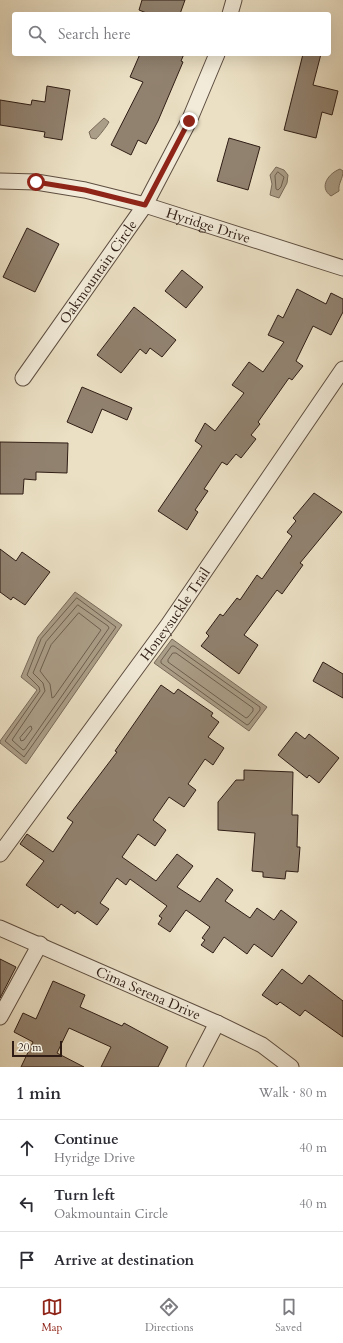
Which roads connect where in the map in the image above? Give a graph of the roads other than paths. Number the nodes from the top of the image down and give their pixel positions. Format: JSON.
{"nodes":[{"id":1,"x":234,"y":0,"type":"edge"},
{"id":2,"x":231,"y":12,"type":"edge"},
{"id":3,"x":216,"y":56,"type":"edge"},
{"id":4,"x":0,"y":181,"type":"edge"},
{"id":5,"x":145,"y":205,"type":"junction"},
{"id":6,"x":343,"y":268,"type":"edge"},
{"id":7,"x":343,"y":369,"type":"edge"},
{"id":8,"x":23,"y":378,"type":"dead end"},
{"id":9,"x":0,"y":854,"type":"edge"},
{"id":10,"x":0,"y":928,"type":"edge"},
{"id":11,"x":40,"y":944,"type":"junction"},
{"id":12,"x":0,"y":1017,"type":"edge"},
{"id":13,"x":217,"y":1023,"type":"junction"},
{"id":14,"x":194,"y":1067,"type":"edge"},
{"id":15,"x":291,"y":1067,"type":"edge"}],
"edges":[{"from":1,"to":2,"type":"street"},
{"from":3,"to":5,"type":"street","name":"Oakmountain Circle"},
{"from":4,"to":5,"type":"street","name":"Hyridge Drive"},
{"from":5,"to":6,"type":"street","name":"Hyridge Drive"},
{"from":5,"to":8,"type":"street","name":"Oakmountain Circle"},
{"from":7,"to":9,"type":"street","name":"Honeysuckle Trail"},
{"from":10,"to":11,"type":"street","name":"Cima Serena Drive"},
{"from":11,"to":12,"type":"street"},
{"from":11,"to":13,"type":"street","name":"Cima Serena Drive"},
{"from":13,"to":14,"type":"street"},
{"from":13,"to":15,"type":"street","name":"Cima Serena Drive"}]}
